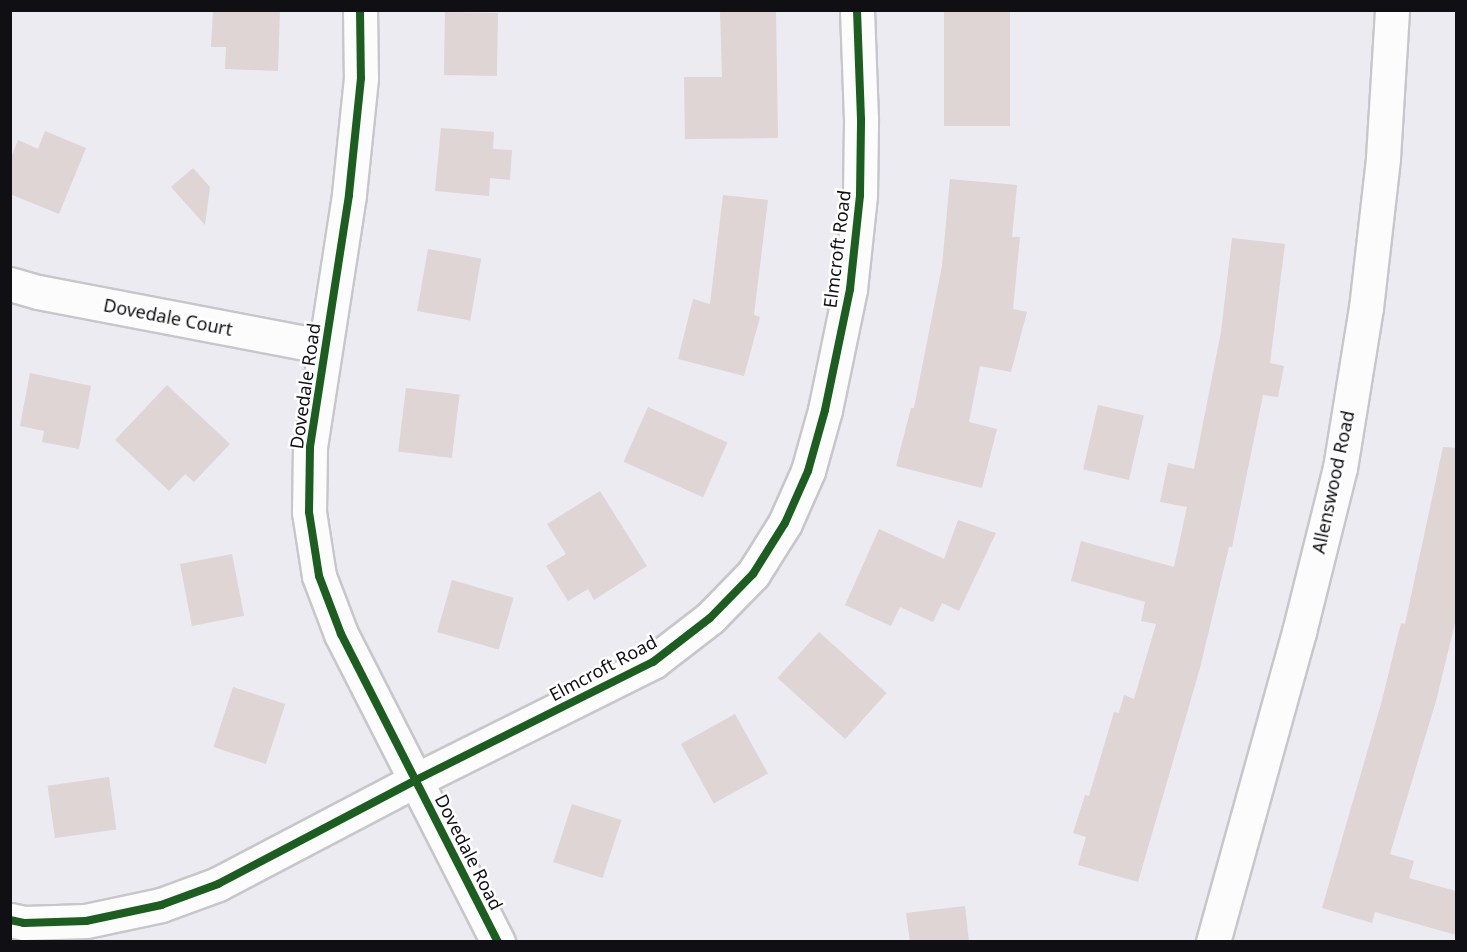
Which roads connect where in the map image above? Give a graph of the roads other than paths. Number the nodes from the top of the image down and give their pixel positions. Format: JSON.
{"nodes":[{"id":1,"x":360,"y":10,"type":"edge"},
{"id":2,"x":857,"y":10,"type":"edge"},
{"id":3,"x":1392,"y":10,"type":"edge"},
{"id":4,"x":10,"y":284,"type":"edge"},
{"id":5,"x":325,"y":347,"type":"junction"},
{"id":6,"x":416,"y":780,"type":"junction"},
{"id":7,"x":10,"y":920,"type":"edge"},
{"id":8,"x":498,"y":942,"type":"edge"},
{"id":9,"x":1213,"y":942,"type":"edge"}],
"edges":[{"from":1,"to":5,"type":"street","name":"Dovedale Road"},
{"from":2,"to":6,"type":"street","name":"Elmcroft Road"},
{"from":3,"to":9,"type":"street","name":"Allenswood Road"},
{"from":4,"to":5,"type":"street","name":"Dovedale Court"},
{"from":5,"to":6,"type":"street","name":"Dovedale Road"},
{"from":6,"to":7,"type":"street","name":"Elmcroft Road"},
{"from":6,"to":8,"type":"street","name":"Dovedale Road"}]}
